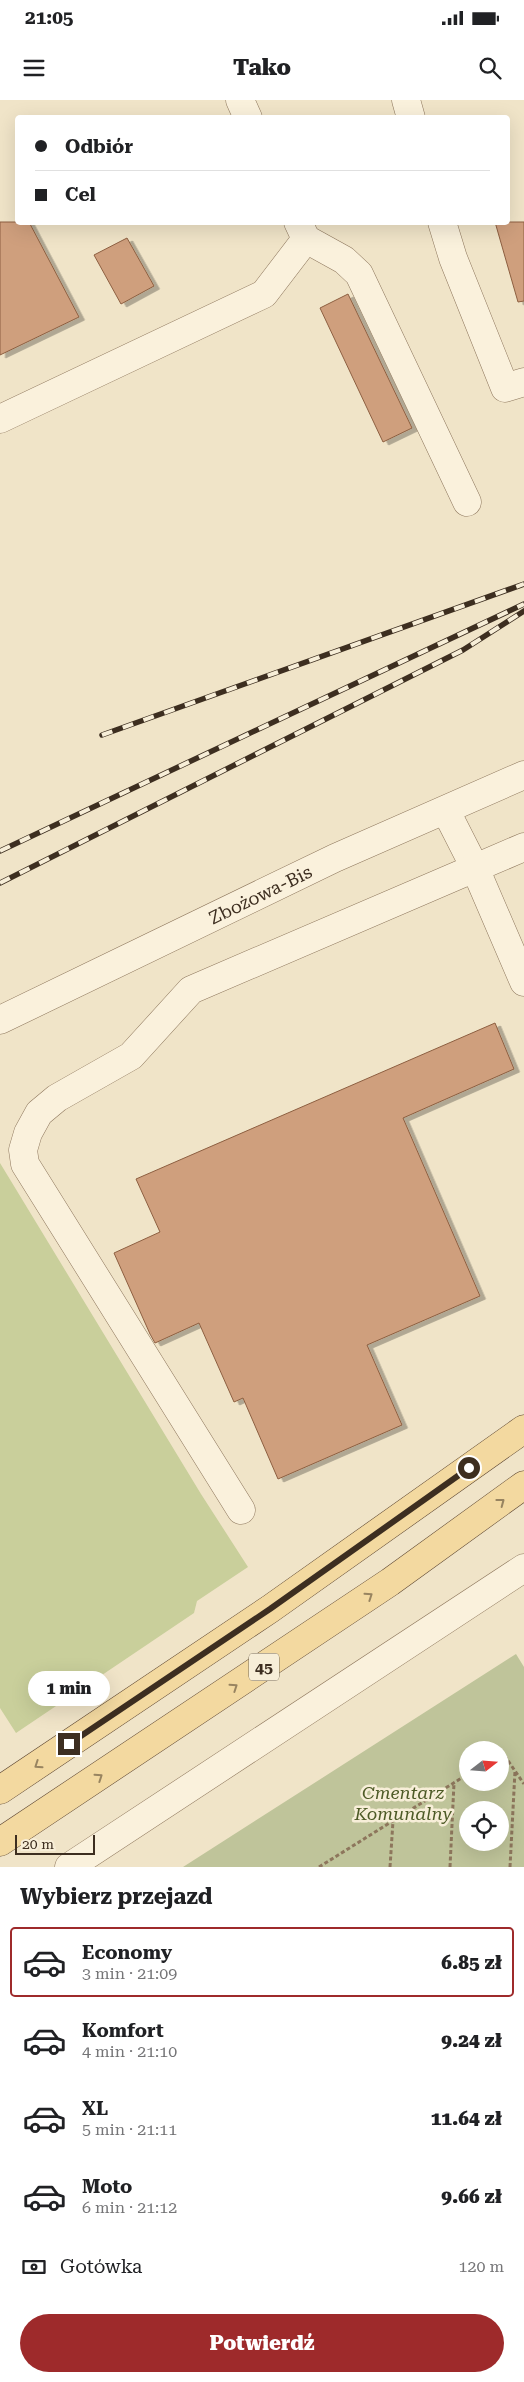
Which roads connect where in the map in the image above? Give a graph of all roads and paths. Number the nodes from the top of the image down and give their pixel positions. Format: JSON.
{"nodes":[{"id":1,"x":240,"y":100,"type":"edge"},
{"id":2,"x":406,"y":100,"type":"edge"},
{"id":3,"x":247,"y":115,"type":"edge"},
{"id":4,"x":410,"y":115,"type":"edge"},
{"id":5,"x":443,"y":225,"type":"edge"},
{"id":6,"x":302,"y":231,"type":"edge"},
{"id":7,"x":524,"y":382,"type":"edge"},
{"id":8,"x":0,"y":419,"type":"edge"},
{"id":9,"x":467,"y":502,"type":"dead end"},
{"id":10,"x":524,"y":775,"type":"edge"},
{"id":11,"x":446,"y":811,"type":"junction"},
{"id":12,"x":524,"y":847,"type":"edge"},
{"id":13,"x":475,"y":868,"type":"junction"},
{"id":14,"x":524,"y":982,"type":"edge"},
{"id":15,"x":0,"y":1020,"type":"edge"},
{"id":16,"x":524,"y":1429,"type":"edge"},
{"id":17,"x":524,"y":1485,"type":"edge"},
{"id":18,"x":241,"y":1510,"type":"dead end"},
{"id":19,"x":524,"y":1568,"type":"edge"},
{"id":20,"x":509,"y":1762,"type":"edge"},
{"id":21,"x":515,"y":1771,"type":"junction"},
{"id":22,"x":459,"y":1779,"type":"edge"},
{"id":23,"x":454,"y":1782,"type":"junction"},
{"id":24,"x":524,"y":1784,"type":"edge"},
{"id":25,"x":0,"y":1790,"type":"edge"},
{"id":26,"x":393,"y":1821,"type":"junction"},
{"id":27,"x":0,"y":1842,"type":"edge"},
{"id":28,"x":69,"y":1867,"type":"edge"},
{"id":29,"x":319,"y":1867,"type":"edge"},
{"id":30,"x":390,"y":1867,"type":"edge"},
{"id":31,"x":450,"y":1867,"type":"edge"},
{"id":32,"x":510,"y":1867,"type":"edge"}],
"edges":[{"from":1,"to":3,"type":"street"},
{"from":2,"to":4,"type":"street"},
{"from":5,"to":7,"type":"street"},
{"from":6,"to":8,"type":"street"},
{"from":6,"to":9,"type":"street"},
{"from":10,"to":11,"type":"street","name":"Zbożowa-Bis"},
{"from":11,"to":13,"type":"street"},
{"from":11,"to":15,"type":"street","name":"Zbożowa-Bis"},
{"from":12,"to":13,"type":"street"},
{"from":13,"to":14,"type":"street"},
{"from":13,"to":18,"type":"street"},
{"from":16,"to":25,"type":"main road","number":"45","one_way":true},
{"from":27,"to":17,"type":"main road","number":"45","one_way":true},
{"from":19,"to":28,"type":"street"},
{"from":20,"to":21,"type":"path"},
{"from":21,"to":24,"type":"path"},
{"from":21,"to":32,"type":"path"},
{"from":22,"to":23,"type":"path"},
{"from":23,"to":26,"type":"path"},
{"from":23,"to":31,"type":"path"},
{"from":26,"to":29,"type":"path"},
{"from":26,"to":30,"type":"path"}]}
